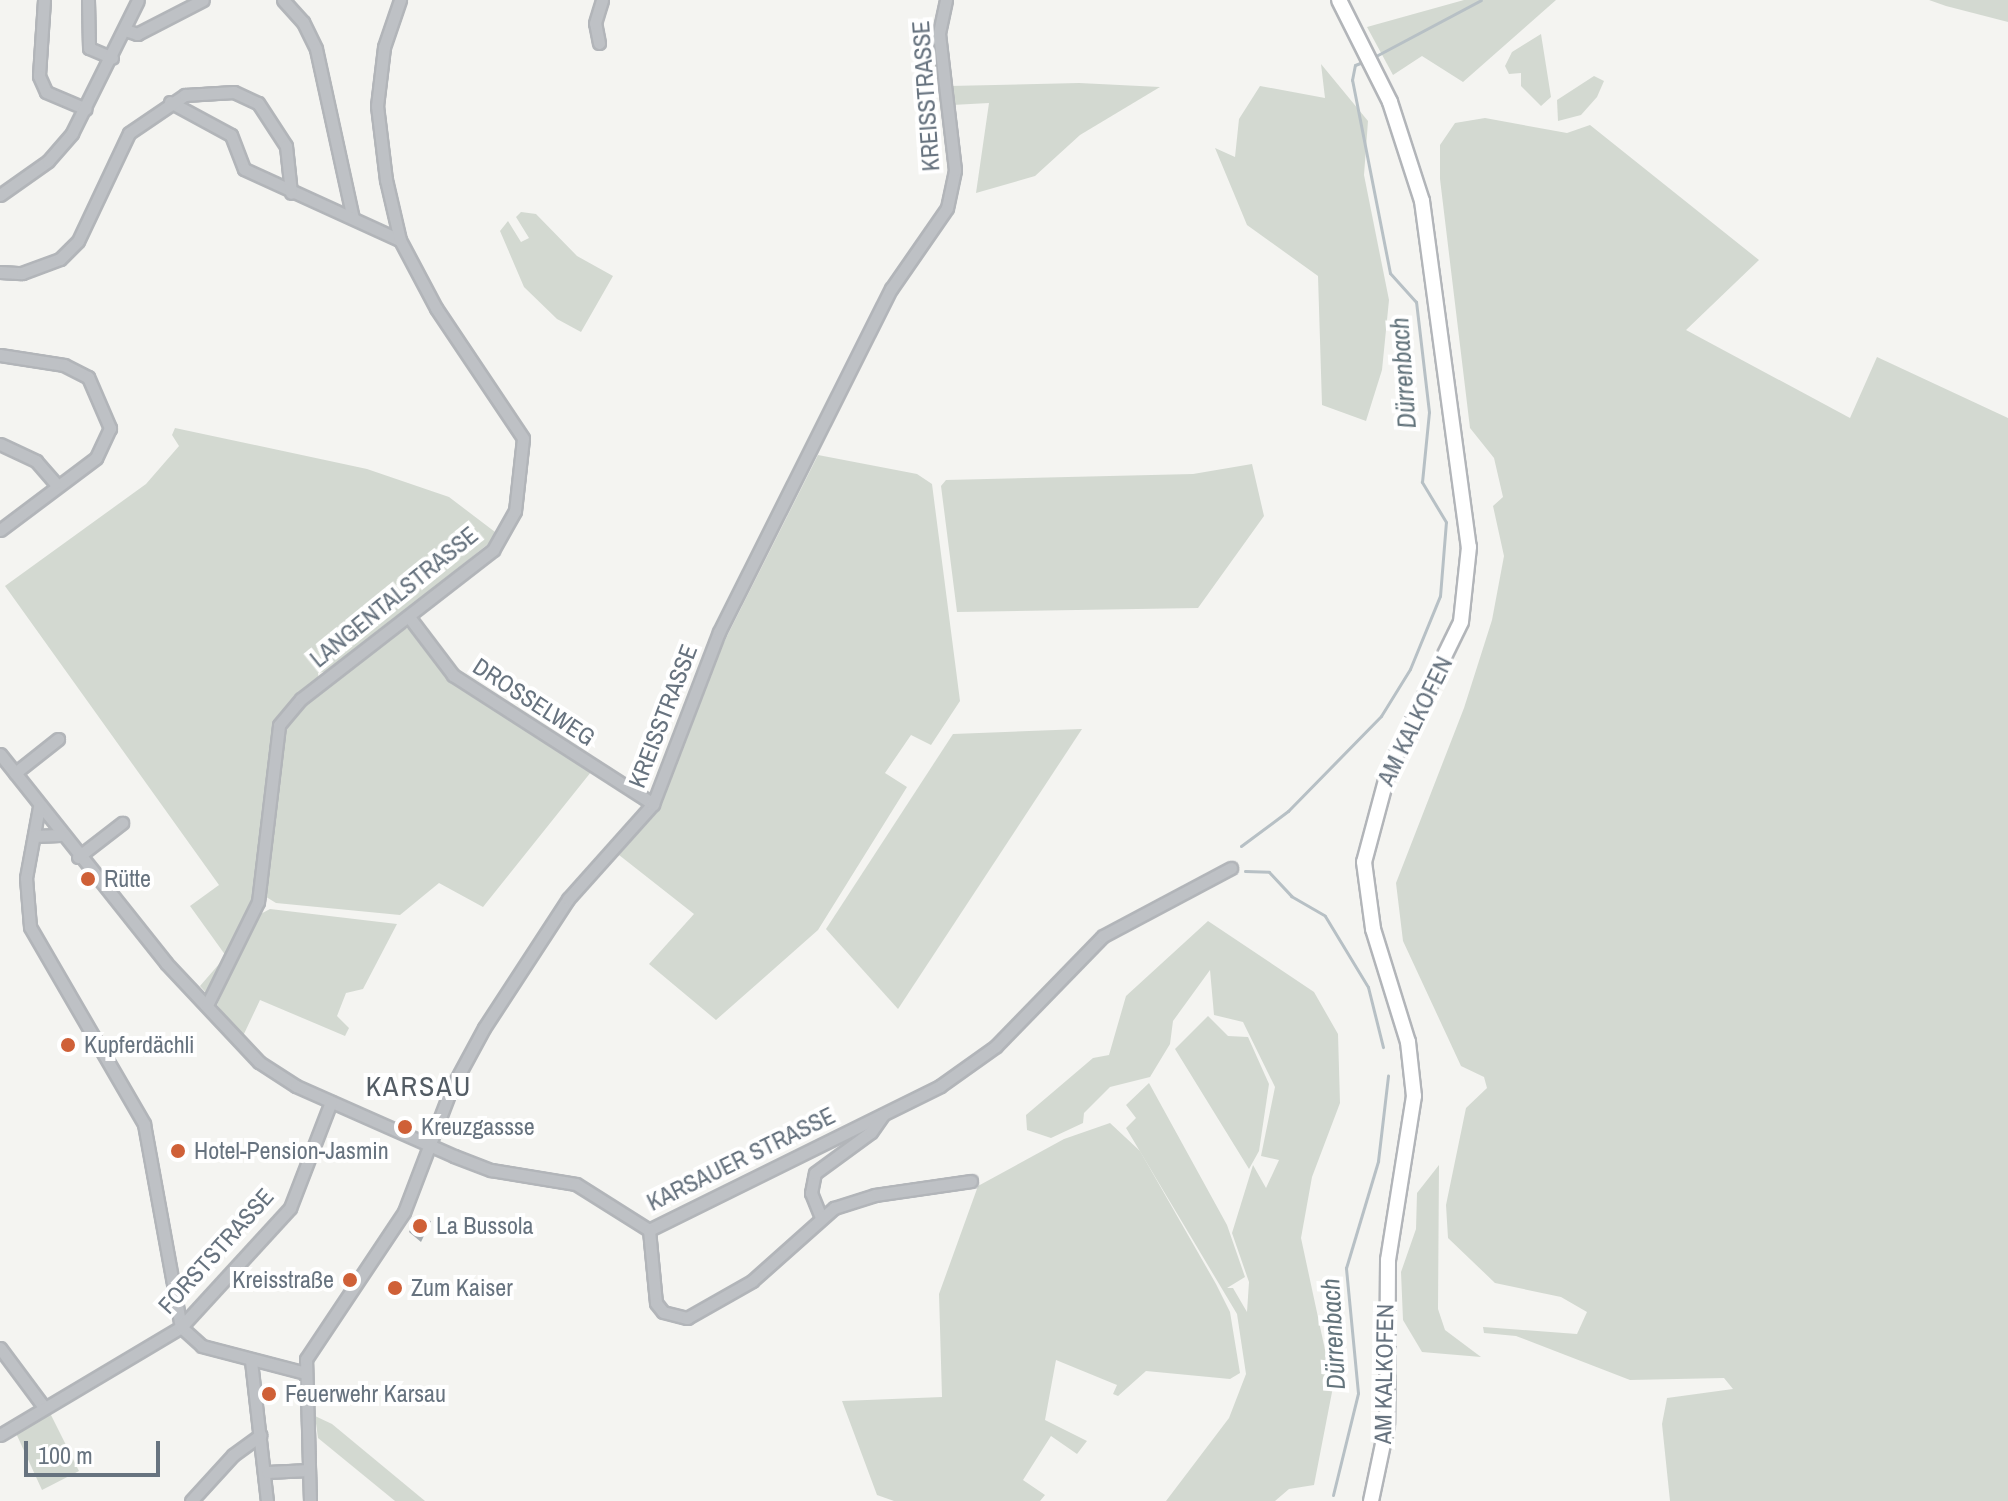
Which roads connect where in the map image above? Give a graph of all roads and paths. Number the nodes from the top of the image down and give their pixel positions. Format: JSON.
{"nodes":[{"id":1,"x":44,"y":0,"type":"edge"},
{"id":2,"x":88,"y":0,"type":"edge"},
{"id":3,"x":138,"y":0,"type":"edge"},
{"id":4,"x":203,"y":0,"type":"edge"},
{"id":5,"x":283,"y":0,"type":"edge"},
{"id":6,"x":602,"y":0,"type":"edge"},
{"id":7,"x":946,"y":0,"type":"edge"},
{"id":8,"x":1339,"y":0,"type":"edge"},
{"id":9,"x":393,"y":3,"type":"edge"},
{"id":10,"x":125,"y":30,"type":"junction"},
{"id":11,"x":599,"y":43,"type":"dead end"},
{"id":12,"x":112,"y":58,"type":"junction"},
{"id":13,"x":170,"y":102,"type":"junction"},
{"id":14,"x":86,"y":109,"type":"junction"},
{"id":15,"x":291,"y":193,"type":"junction"},
{"id":16,"x":0,"y":195,"type":"edge"},
{"id":17,"x":353,"y":218,"type":"junction"},
{"id":18,"x":400,"y":240,"type":"junction"},
{"id":19,"x":0,"y":272,"type":"edge"},
{"id":20,"x":0,"y":355,"type":"edge"},
{"id":21,"x":0,"y":444,"type":"edge"},
{"id":22,"x":55,"y":483,"type":"junction"},
{"id":23,"x":0,"y":530,"type":"edge"},
{"id":24,"x":409,"y":617,"type":"junction"},
{"id":25,"x":58,"y":739,"type":"dead end"},
{"id":26,"x":0,"y":754,"type":"edge"},
{"id":27,"x":15,"y":773,"type":"junction"},
{"id":28,"x":653,"y":804,"type":"junction"},
{"id":29,"x":39,"y":807,"type":"junction"},
{"id":30,"x":122,"y":823,"type":"dead end"},
{"id":31,"x":60,"y":835,"type":"junction"},
{"id":32,"x":34,"y":836,"type":"junction"},
{"id":33,"x":78,"y":857,"type":"junction"},
{"id":34,"x":1231,"y":868,"type":"dead end"},
{"id":35,"x":207,"y":1005,"type":"junction"},
{"id":36,"x":331,"y":1102,"type":"junction"},
{"id":37,"x":885,"y":1112,"type":"junction"},
{"id":38,"x":433,"y":1145,"type":"junction"},
{"id":39,"x":971,"y":1181,"type":"dead end"},
{"id":40,"x":820,"y":1215,"type":"junction"},
{"id":41,"x":649,"y":1230,"type":"junction"},
{"id":42,"x":181,"y":1327,"type":"junction"},
{"id":43,"x":0,"y":1348,"type":"edge"},
{"id":44,"x":251,"y":1361,"type":"junction"},
{"id":45,"x":302,"y":1372,"type":"junction"},
{"id":46,"x":43,"y":1406,"type":"junction"},
{"id":47,"x":0,"y":1435,"type":"edge"},
{"id":48,"x":261,"y":1435,"type":"junction"},
{"id":49,"x":309,"y":1470,"type":"junction"},
{"id":50,"x":267,"y":1472,"type":"junction"},
{"id":51,"x":191,"y":1501,"type":"edge"},
{"id":52,"x":267,"y":1501,"type":"edge"},
{"id":53,"x":310,"y":1501,"type":"edge"},
{"id":54,"x":1371,"y":1501,"type":"edge"}],
"edges":[{"from":1,"to":14,"type":"street"},
{"from":2,"to":12,"type":"street"},
{"from":3,"to":10,"type":"street"},
{"from":4,"to":10,"type":"street"},
{"from":5,"to":17,"type":"street"},
{"from":6,"to":11,"type":"street"},
{"from":7,"to":28,"type":"street","name":"KREISSTRASSE"},
{"from":8,"to":54,"type":"main road","name":"AM KALKOFEN"},
{"from":9,"to":18,"type":"street","name":"LANGENTALSTRASSE"},
{"from":10,"to":12,"type":"street"},
{"from":12,"to":14,"type":"street"},
{"from":13,"to":15,"type":"street"},
{"from":13,"to":15,"type":"street"},
{"from":13,"to":19,"type":"street"},
{"from":14,"to":16,"type":"street"},
{"from":15,"to":17,"type":"street"},
{"from":17,"to":18,"type":"street"},
{"from":18,"to":24,"type":"street","name":"LANGENTALSTRASSE"},
{"from":20,"to":22,"type":"street"},
{"from":21,"to":22,"type":"street"},
{"from":22,"to":23,"type":"street"},
{"from":24,"to":28,"type":"street","name":"DROSSELWEG"},
{"from":24,"to":35,"type":"street","name":"LANGENTALSTRASSE"},
{"from":25,"to":27,"type":"street"},
{"from":26,"to":27,"type":"street","name":"KARSAUER STRASSE"},
{"from":27,"to":29,"type":"street","name":"KARSAUER STRASSE"},
{"from":28,"to":38,"type":"street","name":"KREISSTRASSE"},
{"from":29,"to":31,"type":"street","name":"KARSAUER STRASSE"},
{"from":29,"to":32,"type":"street"},
{"from":30,"to":33,"type":"street"},
{"from":31,"to":32,"type":"street"},
{"from":31,"to":33,"type":"street","name":"KARSAUER STRASSE"},
{"from":32,"to":42,"type":"street"},
{"from":33,"to":35,"type":"street","name":"KARSAUER STRASSE"},
{"from":34,"to":37,"type":"street","name":"KARSAUER STRASSE"},
{"from":35,"to":36,"type":"street","name":"KARSAUER STRASSE"},
{"from":36,"to":38,"type":"street","name":"KARSAUER STRASSE"},
{"from":36,"to":42,"type":"street","name":"FORSTSTRASSE"},
{"from":37,"to":40,"type":"street"},
{"from":37,"to":41,"type":"street","name":"KARSAUER STRASSE"},
{"from":38,"to":41,"type":"street","name":"KARSAUER STRASSE"},
{"from":38,"to":45,"type":"street","name":"KREISSTRASSE"},
{"from":39,"to":40,"type":"street"},
{"from":40,"to":41,"type":"street"},
{"from":42,"to":44,"type":"street"},
{"from":42,"to":46,"type":"street","name":"FORSTSTRASSE"},
{"from":43,"to":46,"type":"street"},
{"from":44,"to":45,"type":"street"},
{"from":44,"to":48,"type":"street"},
{"from":45,"to":49,"type":"street","name":"KREISSTRASSE"},
{"from":46,"to":47,"type":"street","name":"FORSTSTRASSE"},
{"from":48,"to":50,"type":"street"},
{"from":48,"to":51,"type":"street"},
{"from":49,"to":50,"type":"street"},
{"from":49,"to":53,"type":"street","name":"KREISSTRASSE"},
{"from":50,"to":52,"type":"street"}]}
